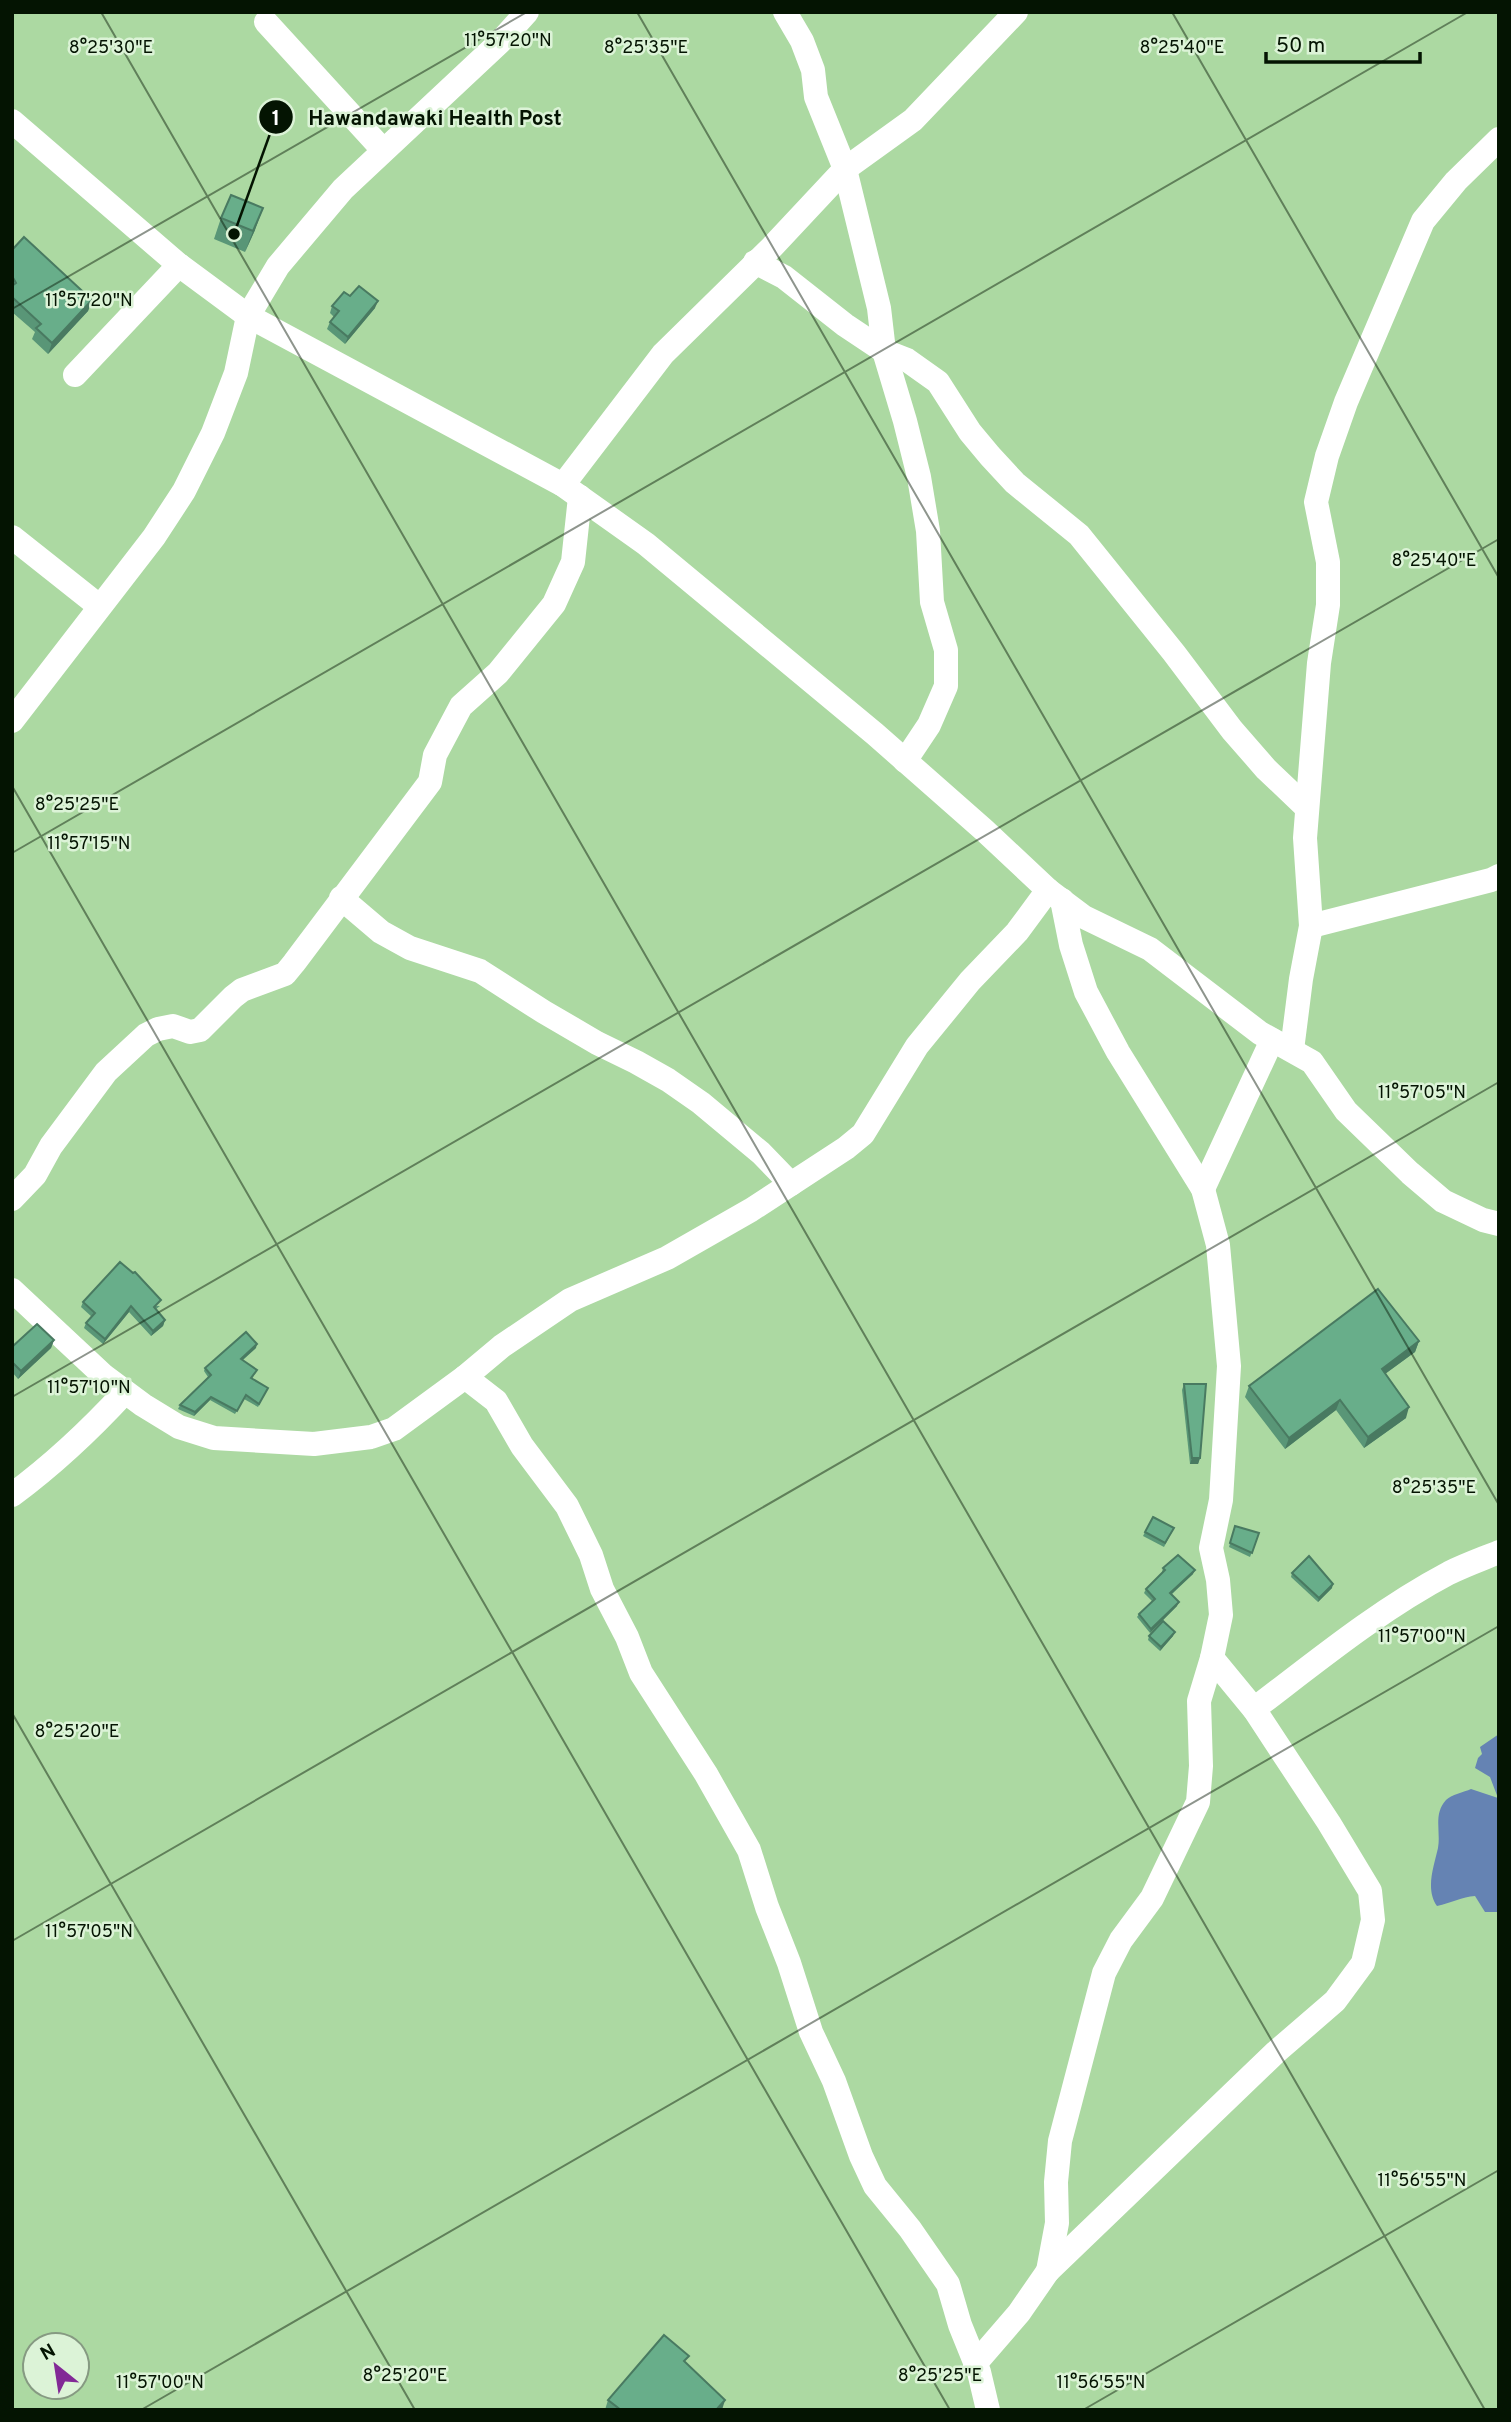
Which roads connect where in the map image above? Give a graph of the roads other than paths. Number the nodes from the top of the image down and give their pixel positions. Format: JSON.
{"nodes":[{"id":1,"x":527,"y":12,"type":"edge"},
{"id":2,"x":785,"y":12,"type":"edge"},
{"id":3,"x":1016,"y":12,"type":"edge"},
{"id":4,"x":266,"y":22,"type":"dead end"},
{"id":5,"x":12,"y":121,"type":"edge"},
{"id":6,"x":1499,"y":139,"type":"edge"},
{"id":7,"x":383,"y":150,"type":"junction"},
{"id":8,"x":845,"y":170,"type":"junction"},
{"id":9,"x":755,"y":262,"type":"junction"},
{"id":10,"x":179,"y":265,"type":"junction"},
{"id":11,"x":248,"y":316,"type":"junction"},
{"id":12,"x":884,"y":351,"type":"junction"},
{"id":13,"x":75,"y":375,"type":"dead end"},
{"id":14,"x":572,"y":491,"type":"junction"},
{"id":15,"x":12,"y":537,"type":"edge"},
{"id":16,"x":99,"y":607,"type":"junction"},
{"id":17,"x":12,"y":721,"type":"edge"},
{"id":18,"x":905,"y":761,"type":"junction"},
{"id":19,"x":1307,"y":808,"type":"junction"},
{"id":20,"x":1499,"y":876,"type":"edge"},
{"id":21,"x":1055,"y":895,"type":"junction"},
{"id":22,"x":341,"y":898,"type":"junction"},
{"id":23,"x":1311,"y":926,"type":"junction"},
{"id":24,"x":1282,"y":1045,"type":"junction"},
{"id":25,"x":791,"y":1184,"type":"junction"},
{"id":26,"x":1203,"y":1189,"type":"junction"},
{"id":27,"x":12,"y":1199,"type":"edge"},
{"id":28,"x":1499,"y":1224,"type":"edge"},
{"id":29,"x":12,"y":1290,"type":"edge"},
{"id":30,"x":465,"y":1377,"type":"junction"},
{"id":31,"x":125,"y":1392,"type":"junction"},
{"id":32,"x":12,"y":1495,"type":"edge"},
{"id":33,"x":1499,"y":1552,"type":"edge"},
{"id":34,"x":1212,"y":1658,"type":"junction"},
{"id":35,"x":1254,"y":1709,"type":"junction"},
{"id":36,"x":1048,"y":2271,"type":"junction"},
{"id":37,"x":975,"y":2364,"type":"junction"},
{"id":38,"x":988,"y":2410,"type":"edge"}],
"edges":[{"from":1,"to":7,"type":"street"},
{"from":2,"to":8,"type":"street"},
{"from":3,"to":8,"type":"street"},
{"from":4,"to":7,"type":"street"},
{"from":5,"to":10,"type":"street"},
{"from":6,"to":19,"type":"street"},
{"from":7,"to":11,"type":"street"},
{"from":8,"to":9,"type":"street"},
{"from":8,"to":12,"type":"street"},
{"from":9,"to":12,"type":"street"},
{"from":9,"to":14,"type":"street"},
{"from":10,"to":11,"type":"street"},
{"from":10,"to":13,"type":"street"},
{"from":11,"to":14,"type":"street"},
{"from":11,"to":16,"type":"street"},
{"from":12,"to":18,"type":"street"},
{"from":12,"to":19,"type":"street"},
{"from":14,"to":18,"type":"street"},
{"from":14,"to":22,"type":"street"},
{"from":15,"to":16,"type":"street"},
{"from":16,"to":17,"type":"street"},
{"from":18,"to":21,"type":"street"},
{"from":19,"to":23,"type":"street"},
{"from":20,"to":23,"type":"street"},
{"from":21,"to":24,"type":"street"},
{"from":21,"to":25,"type":"street"},
{"from":21,"to":26,"type":"street"},
{"from":22,"to":25,"type":"street"},
{"from":22,"to":27,"type":"street"},
{"from":23,"to":24,"type":"street"},
{"from":24,"to":26,"type":"street"},
{"from":24,"to":28,"type":"street"},
{"from":25,"to":30,"type":"street"},
{"from":26,"to":34,"type":"street"},
{"from":29,"to":31,"type":"street"},
{"from":30,"to":31,"type":"street"},
{"from":30,"to":37,"type":"street"},
{"from":31,"to":32,"type":"street"},
{"from":33,"to":35,"type":"street"},
{"from":34,"to":35,"type":"street"},
{"from":34,"to":36,"type":"street"},
{"from":35,"to":36,"type":"street"},
{"from":36,"to":37,"type":"street"},
{"from":37,"to":38,"type":"street"}]}
